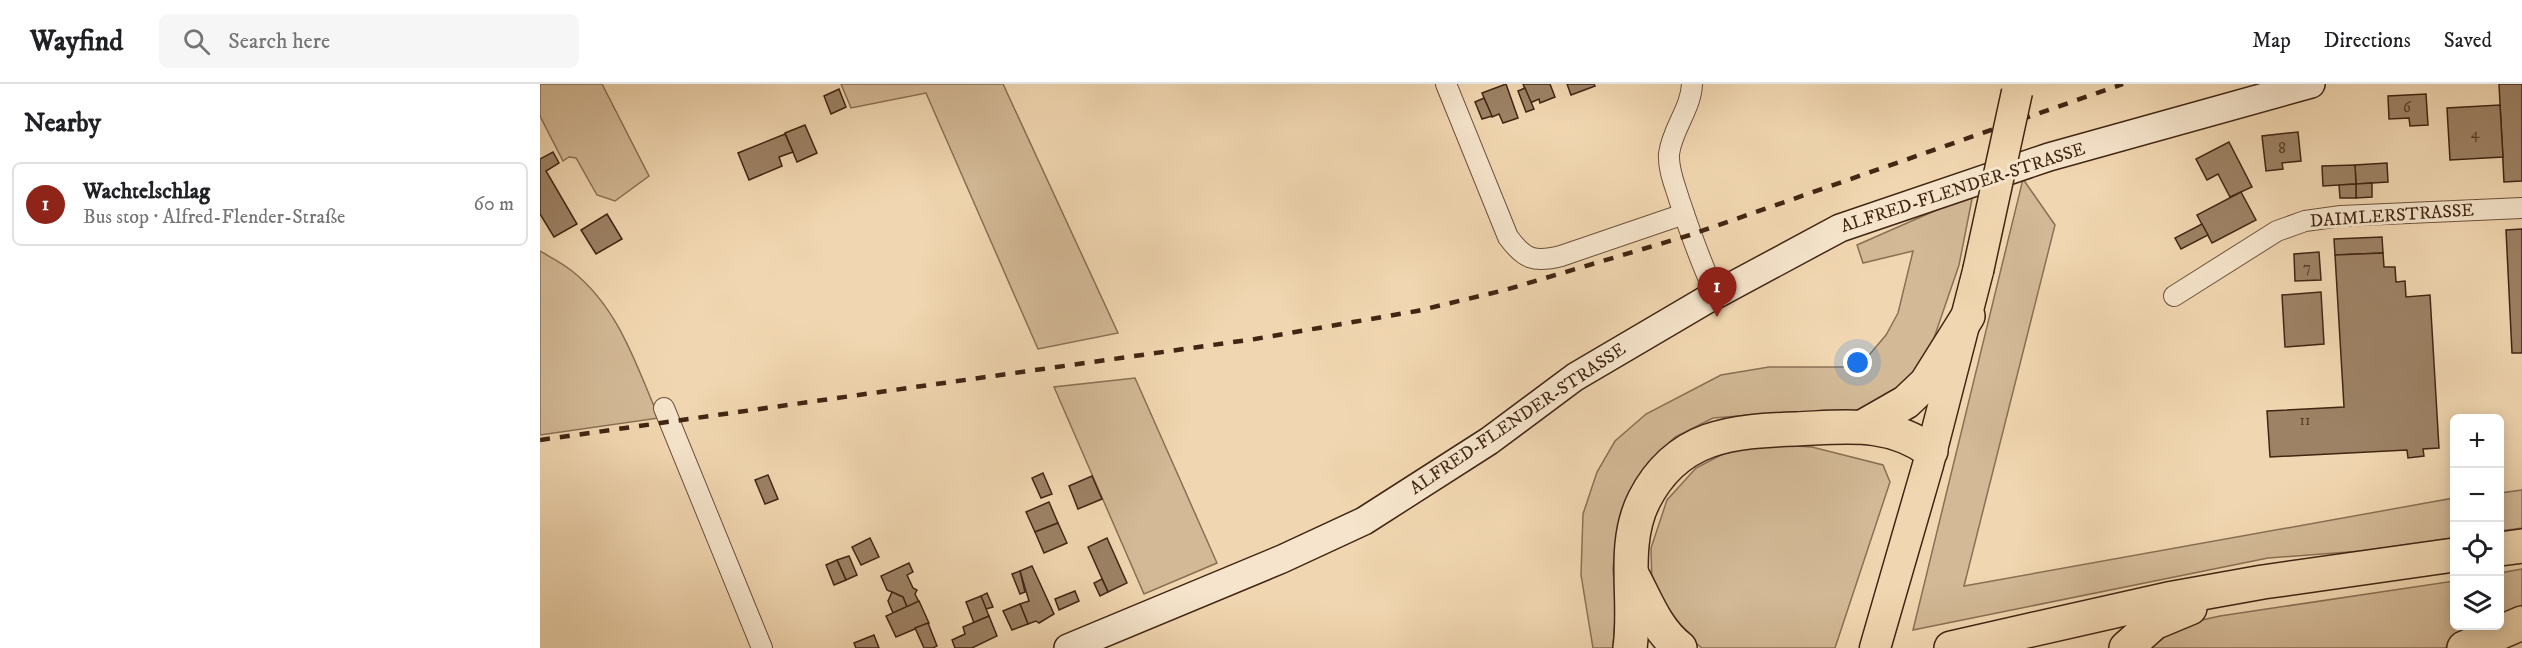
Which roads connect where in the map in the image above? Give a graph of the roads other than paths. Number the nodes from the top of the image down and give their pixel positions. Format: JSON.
{"nodes":[{"id":1,"x":1446,"y":84,"type":"edge"},
{"id":2,"x":1692,"y":84,"type":"edge"},
{"id":3,"x":2311,"y":84,"type":"edge"},
{"id":4,"x":2017,"y":88,"type":"edge"},
{"id":5,"x":2522,"y":208,"type":"edge"},
{"id":6,"x":1684,"y":214,"type":"junction"},
{"id":7,"x":1716,"y":295,"type":"junction"},
{"id":8,"x":2174,"y":296,"type":"dead end"},
{"id":9,"x":1968,"y":316,"type":"junction"},
{"id":10,"x":664,"y":408,"type":"dead end"},
{"id":11,"x":1864,"y":426,"type":"junction"},
{"id":12,"x":1794,"y":429,"type":"junction"},
{"id":13,"x":1929,"y":458,"type":"junction"},
{"id":14,"x":2522,"y":546,"type":"edge"},
{"id":15,"x":2504,"y":548,"type":"edge"},
{"id":16,"x":2450,"y":556,"type":"edge"},
{"id":17,"x":1632,"y":575,"type":"junction"},
{"id":18,"x":2264,"y":582,"type":"junction"},
{"id":19,"x":2522,"y":623,"type":"edge"},
{"id":20,"x":762,"y":648,"type":"edge"},
{"id":21,"x":1068,"y":648,"type":"edge"},
{"id":22,"x":1630,"y":648,"type":"edge"},
{"id":23,"x":1680,"y":648,"type":"edge"},
{"id":24,"x":1875,"y":648,"type":"edge"},
{"id":25,"x":1951,"y":648,"type":"edge"},
{"id":26,"x":2126,"y":648,"type":"edge"},
{"id":27,"x":2464,"y":648,"type":"edge"}],
"edges":[{"from":1,"to":6,"type":"street"},
{"from":2,"to":6,"type":"street"},
{"from":3,"to":7,"type":"street","name":"ALFRED-FLENDER-STRASSE"},
{"from":4,"to":9,"type":"main road","bridge":true},
{"from":5,"to":8,"type":"street","name":"DAIMLERSTRASSE"},
{"from":6,"to":7,"type":"street"},
{"from":7,"to":21,"type":"street","name":"ALFRED-FLENDER-STRASSE"},
{"from":9,"to":11,"type":"highway"},
{"from":9,"to":13,"type":"main road"},
{"from":10,"to":20,"type":"street"},
{"from":11,"to":12,"type":"highway"},
{"from":11,"to":13,"type":"highway"},
{"from":12,"to":13,"type":"highway"},
{"from":12,"to":17,"type":"highway"},
{"from":13,"to":24,"type":"main road"},
{"from":14,"to":15,"type":"highway"},
{"from":16,"to":18,"type":"highway"},
{"from":17,"to":22,"type":"highway"},
{"from":17,"to":23,"type":"highway"},
{"from":18,"to":25,"type":"highway"},
{"from":18,"to":26,"type":"highway"},
{"from":19,"to":27,"type":"highway"}]}
